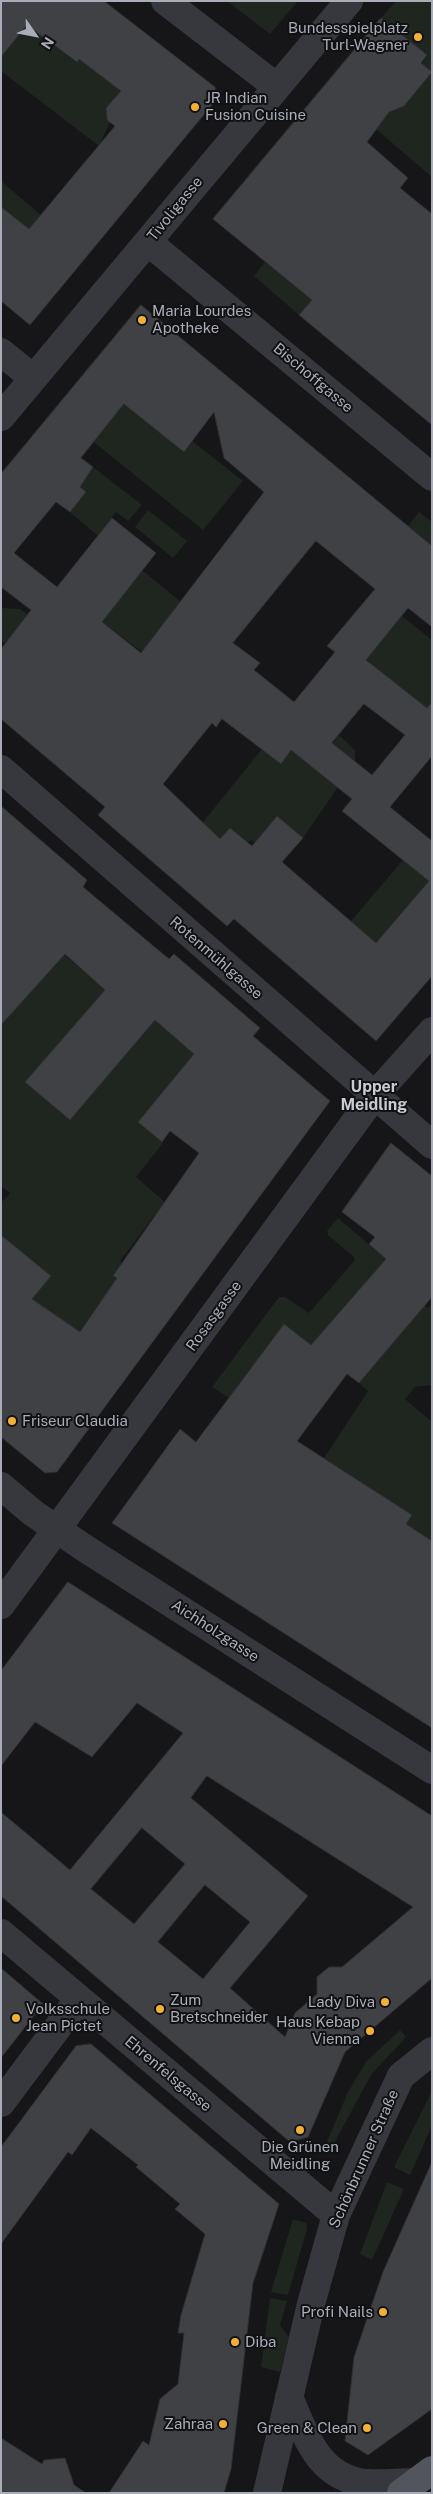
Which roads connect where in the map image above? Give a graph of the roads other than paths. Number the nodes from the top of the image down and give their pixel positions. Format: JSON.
{"nodes":[{"id":1,"x":165,"y":1,"type":"edge"},
{"id":2,"x":349,"y":1,"type":"edge"},
{"id":3,"x":277,"y":87,"type":"junction"},
{"id":4,"x":148,"y":242,"type":"junction"},
{"id":5,"x":1,"y":352,"type":"edge"},
{"id":6,"x":33,"y":378,"type":"junction"},
{"id":7,"x":1,"y":417,"type":"edge"},
{"id":8,"x":432,"y":476,"type":"edge"},
{"id":9,"x":1,"y":769,"type":"edge"},
{"id":10,"x":432,"y":1031,"type":"edge"},
{"id":11,"x":374,"y":1096,"type":"junction"},
{"id":12,"x":432,"y":1145,"type":"edge"},
{"id":13,"x":1,"y":1486,"type":"edge"},
{"id":14,"x":57,"y":1530,"type":"junction"},
{"id":15,"x":1,"y":1605,"type":"edge"},
{"id":16,"x":432,"y":1770,"type":"edge"},
{"id":17,"x":1,"y":1933,"type":"edge"},
{"id":18,"x":79,"y":1999,"type":"junction"},
{"id":19,"x":432,"y":2051,"type":"edge"},
{"id":20,"x":1,"y":2103,"type":"edge"},
{"id":21,"x":336,"y":2215,"type":"junction"},
{"id":22,"x":288,"y":2397,"type":"junction"},
{"id":23,"x":415,"y":2482,"type":"edge"},
{"id":24,"x":267,"y":2493,"type":"edge"}],
"edges":[{"from":1,"to":3,"type":"street"},
{"from":2,"to":3,"type":"street","name":"Tivoligasse"},
{"from":3,"to":4,"type":"street","name":"Tivoligasse"},
{"from":4,"to":6,"type":"street","name":"Tivoligasse"},
{"from":4,"to":8,"type":"street","name":"Bischoffgasse"},
{"from":5,"to":6,"type":"street"},
{"from":6,"to":7,"type":"street","name":"Tivoligasse"},
{"from":9,"to":11,"type":"street","name":"Rotenmühlgasse"},
{"from":10,"to":11,"type":"street","name":"Rosasgasse"},
{"from":11,"to":12,"type":"street","name":"Rotenmühlgasse"},
{"from":11,"to":14,"type":"street","name":"Rosasgasse"},
{"from":13,"to":14,"type":"street","name":"Aichholzgasse"},
{"from":14,"to":15,"type":"street","name":"Rosasgasse"},
{"from":14,"to":16,"type":"street","name":"Aichholzgasse"},
{"from":17,"to":18,"type":"street","name":"Ehrenfelsgasse"},
{"from":18,"to":20,"type":"street"},
{"from":18,"to":21,"type":"street","name":"Ehrenfelsgasse"},
{"from":19,"to":21,"type":"street","name":"Schönbrunner Straße"},
{"from":21,"to":22,"type":"street","name":"Schönbrunner Straße"},
{"from":22,"to":23,"type":"street"},
{"from":22,"to":24,"type":"street","name":"Schönbrunner Straße"}]}
